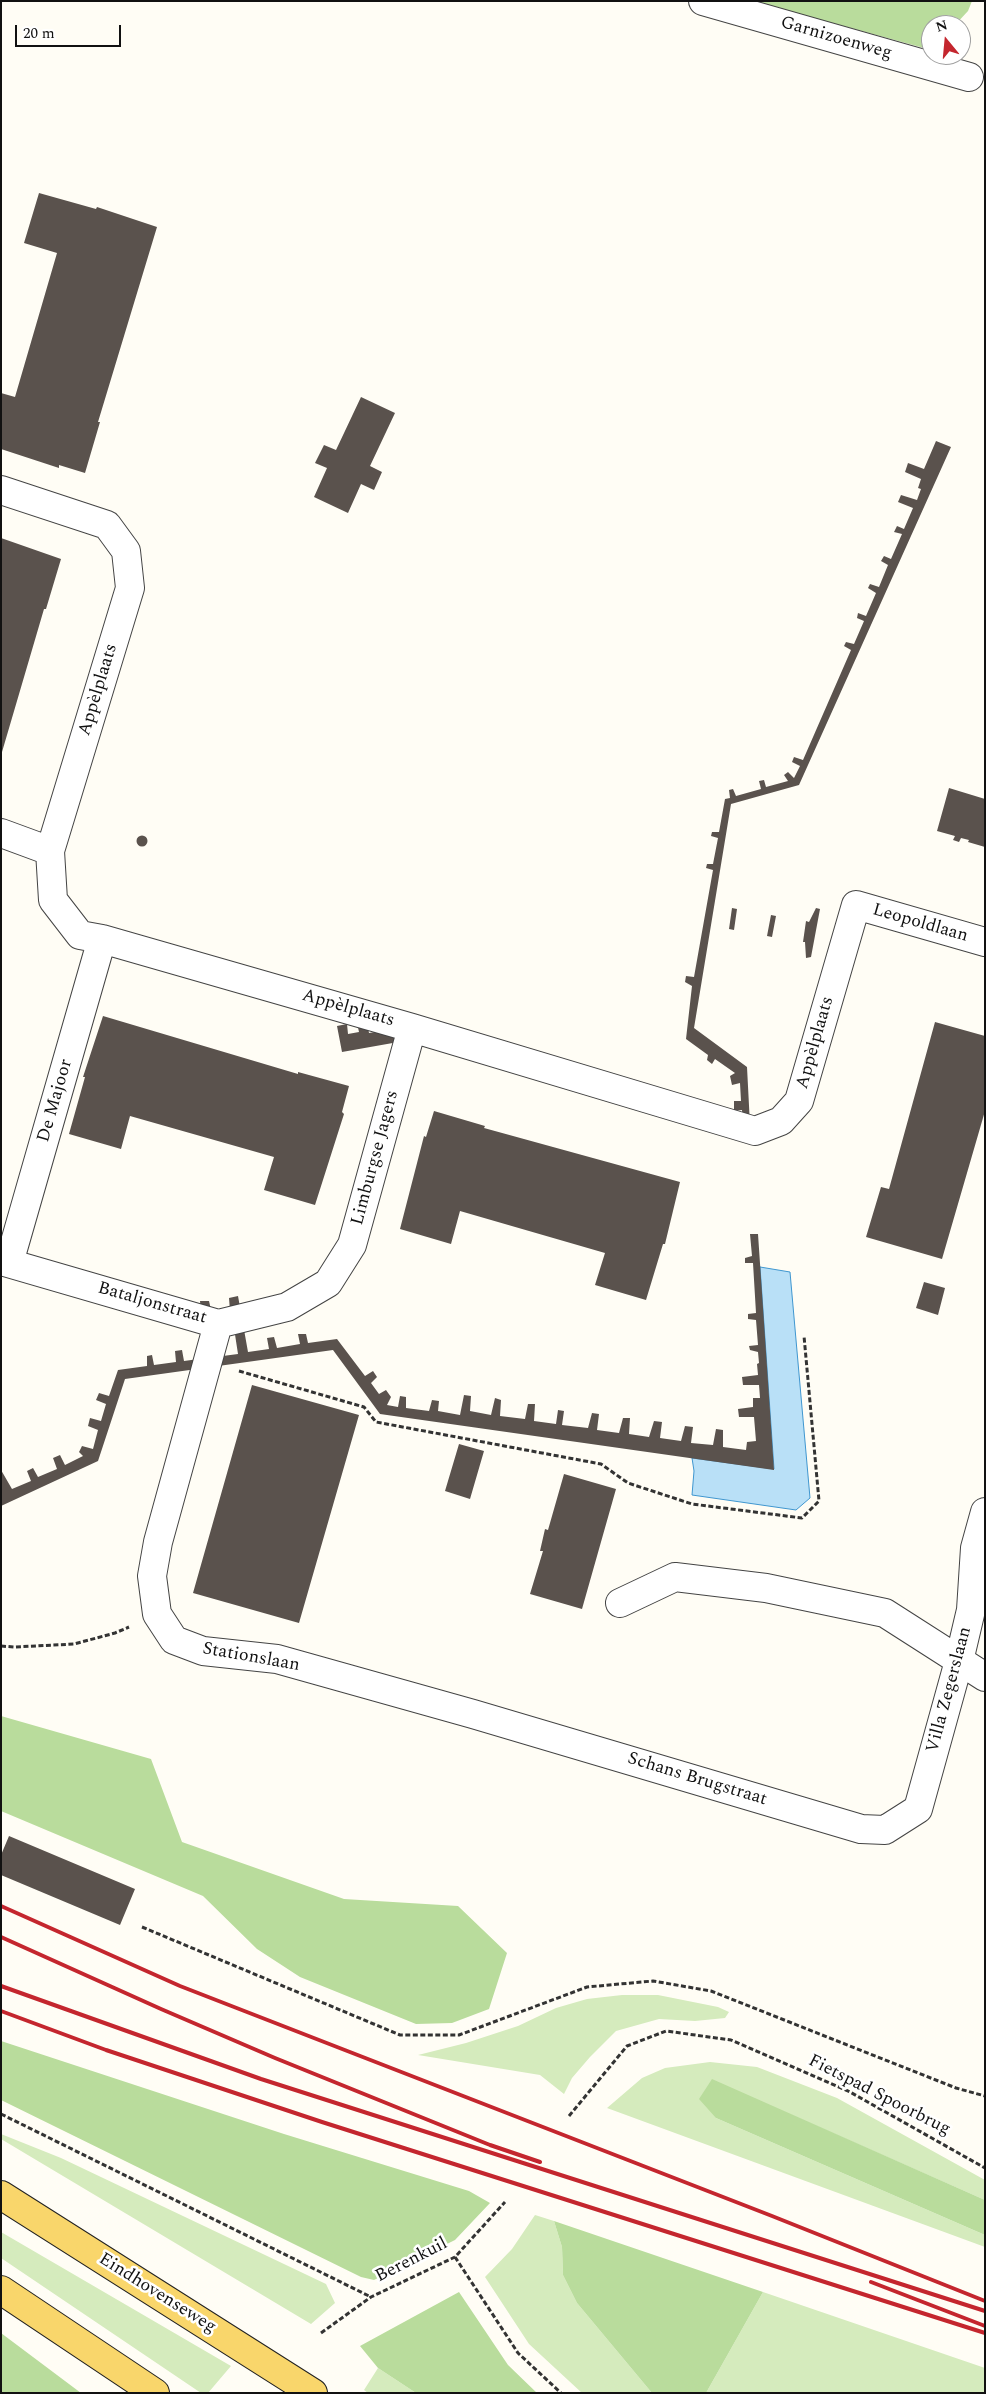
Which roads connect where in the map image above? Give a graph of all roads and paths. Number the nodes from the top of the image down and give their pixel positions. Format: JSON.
{"nodes":[{"id":1,"x":703,"y":1,"type":"edge"},
{"id":2,"x":969,"y":77,"type":"dead end"},
{"id":3,"x":1,"y":490,"type":"edge"},
{"id":4,"x":1,"y":833,"type":"edge"},
{"id":5,"x":50,"y":851,"type":"junction"},
{"id":6,"x":856,"y":906,"type":"joint"},
{"id":7,"x":102,"y":939,"type":"junction"},
{"id":8,"x":985,"y":942,"type":"edge"},
{"id":9,"x":412,"y":1028,"type":"junction"},
{"id":10,"x":5,"y":1262,"type":"edge"},
{"id":11,"x":328,"y":1283,"type":"joint"},
{"id":12,"x":218,"y":1324,"type":"junction"},
{"id":13,"x":804,"y":1336,"type":"dead end"},
{"id":14,"x":208,"y":1362,"type":"junction"},
{"id":15,"x":985,"y":1512,"type":"edge"},
{"id":16,"x":620,"y":1604,"type":"dead end"},
{"id":17,"x":157,"y":1614,"type":"junction"},
{"id":18,"x":1,"y":1646,"type":"edge"},
{"id":19,"x":959,"y":1661,"type":"junction"},
{"id":20,"x":985,"y":1677,"type":"edge"},
{"id":21,"x":473,"y":1714,"type":"joint"},
{"id":22,"x":918,"y":1809,"type":"joint"},
{"id":23,"x":142,"y":1927,"type":"dead end"},
{"id":24,"x":985,"y":2096,"type":"edge"},
{"id":25,"x":1,"y":2114,"type":"edge"},
{"id":26,"x":569,"y":2116,"type":"dead end"},
{"id":27,"x":985,"y":2168,"type":"edge"},
{"id":28,"x":1,"y":2195,"type":"edge"},
{"id":29,"x":505,"y":2202,"type":"dead end"},
{"id":30,"x":455,"y":2257,"type":"junction"},
{"id":31,"x":1,"y":2290,"type":"edge"},
{"id":32,"x":371,"y":2298,"type":"junction"},
{"id":33,"x":321,"y":2334,"type":"dead end"},
{"id":34,"x":155,"y":2393,"type":"edge"},
{"id":35,"x":313,"y":2393,"type":"edge"},
{"id":36,"x":561,"y":2393,"type":"edge"}],
"edges":[{"from":1,"to":2,"type":"street","name":"Garnizoenweg"},
{"from":3,"to":5,"type":"street","name":"Appèlplaats"},
{"from":4,"to":5,"type":"street"},
{"from":5,"to":7,"type":"street","name":"Appèlplaats"},
{"from":6,"to":8,"type":"street","name":"Leopoldlaan"},
{"from":6,"to":9,"type":"street","name":"Appèlplaats"},
{"from":7,"to":9,"type":"street","name":"Appèlplaats"},
{"from":7,"to":10,"type":"street","name":"De Majoor"},
{"from":9,"to":11,"type":"street","name":"Limburgse Jagers"},
{"from":10,"to":12,"type":"street","name":"Bataljonstraat"},
{"from":11,"to":12,"type":"street","name":"Bataljonstraat"},
{"from":12,"to":14,"type":"street","name":"Stationslaan"},
{"from":13,"to":14,"type":"path"},
{"from":14,"to":17,"type":"street","name":"Stationslaan"},
{"from":15,"to":19,"type":"street","name":"Villa Zegerslaan"},
{"from":16,"to":19,"type":"street"},
{"from":17,"to":18,"type":"path"},
{"from":17,"to":21,"type":"street","name":"Stationslaan"},
{"from":19,"to":20,"type":"street"},
{"from":19,"to":22,"type":"street","name":"Villa Zegerslaan"},
{"from":21,"to":22,"type":"street","name":"Schans Brugstraat"},
{"from":23,"to":24,"type":"path"},
{"from":25,"to":32,"type":"path"},
{"from":26,"to":27,"type":"path","name":"Fietspad Spoorbrug"},
{"from":28,"to":35,"type":"main road","name":"Eindhovenseweg"},
{"from":29,"to":30,"type":"path","name":"Berenkuil"},
{"from":30,"to":32,"type":"path","name":"Berenkuil"},
{"from":30,"to":36,"type":"path"},
{"from":31,"to":34,"type":"main road"},
{"from":32,"to":33,"type":"path","name":"Berenkuil"}]}
